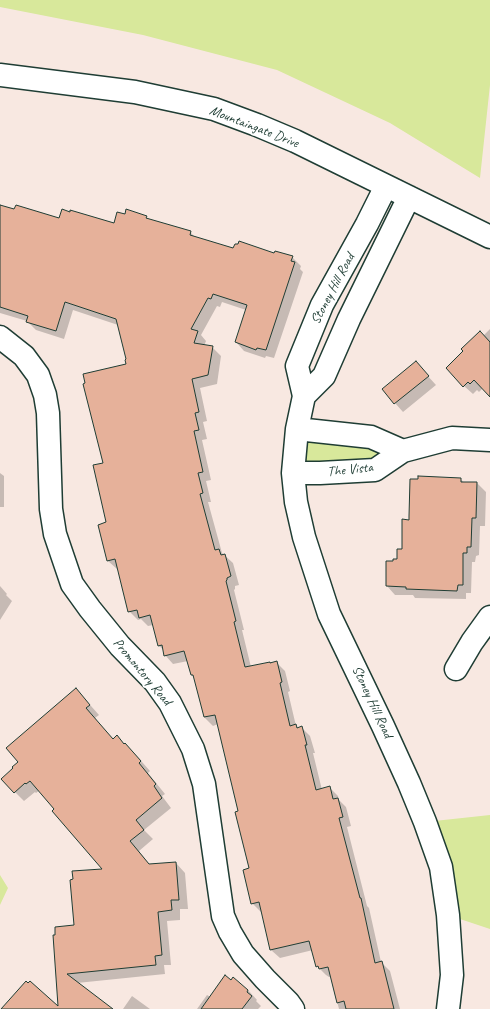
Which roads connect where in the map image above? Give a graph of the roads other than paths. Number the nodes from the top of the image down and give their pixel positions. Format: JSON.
{"nodes":[{"id":1,"x":0,"y":75,"type":"edge"},
{"id":2,"x":386,"y":186,"type":"junction"},
{"id":3,"x":409,"y":197,"type":"junction"},
{"id":4,"x":490,"y":237,"type":"edge"},
{"id":5,"x":322,"y":305,"type":"junction"},
{"id":6,"x":349,"y":318,"type":"junction"},
{"id":7,"x":0,"y":336,"type":"edge"},
{"id":8,"x":304,"y":396,"type":"junction"},
{"id":9,"x":297,"y":429,"type":"junction"},
{"id":10,"x":490,"y":440,"type":"edge"},
{"id":11,"x":403,"y":451,"type":"junction"},
{"id":12,"x":293,"y":473,"type":"junction"},
{"id":13,"x":490,"y":617,"type":"edge"},
{"id":14,"x":456,"y":669,"type":"dead end"},
{"id":15,"x":293,"y":1009,"type":"edge"},
{"id":16,"x":448,"y":1009,"type":"edge"}],
"edges":[{"from":1,"to":2,"type":"street","name":"Mountaingate Drive"},
{"from":2,"to":3,"type":"street","name":"Mountaingate Drive"},
{"from":2,"to":5,"type":"street","name":"Stoney Hill Road"},
{"from":3,"to":4,"type":"street","name":"Mountaingate Drive"},
{"from":3,"to":6,"type":"street","name":"Stoney Hill Road"},
{"from":5,"to":6,"type":"street"},
{"from":5,"to":8,"type":"street","name":"Stoney Hill Road"},
{"from":6,"to":8,"type":"street","name":"Stoney Hill Road"},
{"from":7,"to":15,"type":"street","name":"Promontory Road"},
{"from":8,"to":9,"type":"street","name":"Stoney Hill Road"},
{"from":9,"to":11,"type":"street","name":"The Vista"},
{"from":9,"to":12,"type":"street","name":"Stoney Hill Road"},
{"from":10,"to":11,"type":"street","name":"The Vista"},
{"from":11,"to":12,"type":"street","name":"The Vista"},
{"from":12,"to":16,"type":"street","name":"Stoney Hill Road"},
{"from":13,"to":14,"type":"street"}]}
